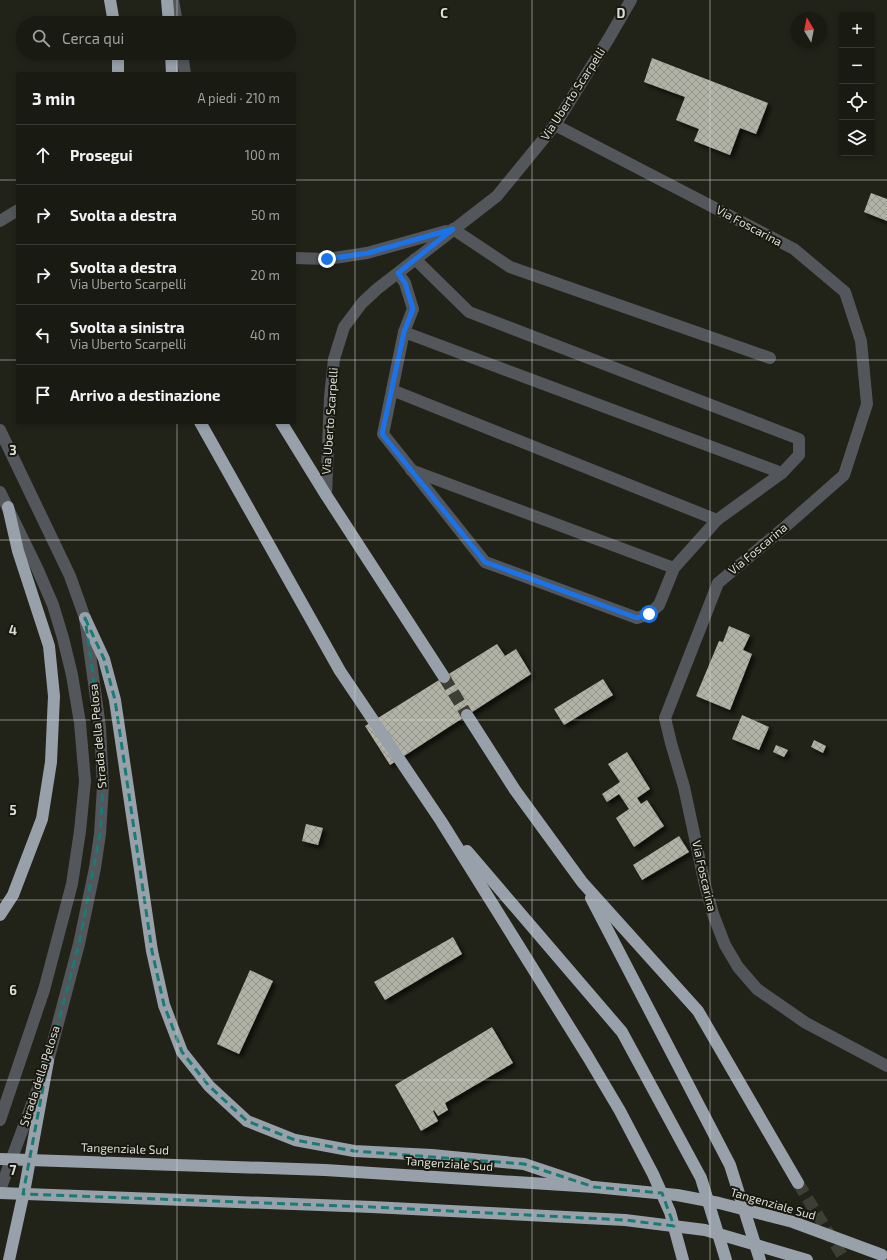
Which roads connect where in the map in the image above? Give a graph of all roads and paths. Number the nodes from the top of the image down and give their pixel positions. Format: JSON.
{"nodes":[{"id":1,"x":110,"y":0,"type":"edge"},
{"id":2,"x":118,"y":0,"type":"edge"},
{"id":3,"x":167,"y":0,"type":"edge"},
{"id":4,"x":173,"y":0,"type":"edge"},
{"id":5,"x":631,"y":0,"type":"edge"},
{"id":6,"x":114,"y":16,"type":"edge"},
{"id":7,"x":117,"y":16,"type":"edge"},
{"id":8,"x":168,"y":16,"type":"edge"},
{"id":9,"x":176,"y":16,"type":"edge"},
{"id":10,"x":118,"y":60,"type":"edge"},
{"id":11,"x":171,"y":60,"type":"edge"},
{"id":12,"x":183,"y":60,"type":"edge"},
{"id":13,"x":118,"y":72,"type":"edge"},
{"id":14,"x":172,"y":72,"type":"edge"},
{"id":15,"x":185,"y":72,"type":"edge"},
{"id":16,"x":556,"y":125,"type":"junction"},
{"id":17,"x":16,"y":211,"type":"edge"},
{"id":18,"x":0,"y":221,"type":"edge"},
{"id":19,"x":453,"y":229,"type":"junction"},
{"id":20,"x":296,"y":258,"type":"edge"},
{"id":21,"x":415,"y":259,"type":"junction"},
{"id":22,"x":398,"y":273,"type":"junction"},
{"id":23,"x":404,"y":332,"type":"junction"},
{"id":24,"x":770,"y":358,"type":"dead end"},
{"id":25,"x":392,"y":390,"type":"junction"},
{"id":26,"x":201,"y":424,"type":"edge"},
{"id":27,"x":282,"y":424,"type":"edge"},
{"id":28,"x":0,"y":430,"type":"edge"},
{"id":29,"x":411,"y":470,"type":"junction"},
{"id":30,"x":782,"y":473,"type":"junction"},
{"id":31,"x":0,"y":492,"type":"edge"},
{"id":32,"x":326,"y":495,"type":"junction"},
{"id":33,"x":8,"y":507,"type":"junction"},
{"id":34,"x":717,"y":520,"type":"junction"},
{"id":35,"x":674,"y":568,"type":"junction"},
{"id":36,"x":85,"y":618,"type":"junction"},
{"id":37,"x":444,"y":677,"type":"tunnel mouth"},
{"id":38,"x":467,"y":715,"type":"tunnel mouth"},
{"id":39,"x":441,"y":821,"type":"junction"},
{"id":40,"x":582,"y":882,"type":"junction"},
{"id":41,"x":0,"y":915,"type":"edge"},
{"id":42,"x":48,"y":1061,"type":"junction"},
{"id":43,"x":887,"y":1066,"type":"edge"},
{"id":44,"x":0,"y":1120,"type":"edge"},
{"id":45,"x":0,"y":1159,"type":"edge"},
{"id":46,"x":798,"y":1183,"type":"tunnel mouth"},
{"id":47,"x":594,"y":1187,"type":"junction"},
{"id":48,"x":0,"y":1190,"type":"edge"},
{"id":49,"x":0,"y":1193,"type":"edge"},
{"id":50,"x":885,"y":1256,"type":"edge"},
{"id":51,"x":9,"y":1260,"type":"edge"},
{"id":52,"x":683,"y":1260,"type":"edge"},
{"id":53,"x":726,"y":1260,"type":"edge"},
{"id":54,"x":760,"y":1260,"type":"edge"},
{"id":55,"x":808,"y":1260,"type":"edge"}],
"edges":[{"from":1,"to":6,"type":"highway"},
{"from":2,"to":7,"type":"highway"},
{"from":3,"to":8,"type":"highway"},
{"from":4,"to":9,"type":"street"},
{"from":5,"to":16,"type":"street","name":"Via Uberto Scarpelli"},
{"from":10,"to":13,"type":"highway"},
{"from":11,"to":14,"type":"highway"},
{"from":12,"to":15,"type":"street"},
{"from":16,"to":19,"type":"street","name":"Via Uberto Scarpelli"},
{"from":16,"to":43,"type":"street","name":"Via Foscarina"},
{"from":17,"to":18,"type":"street"},
{"from":19,"to":20,"type":"street","name":"Via Uberto Scarpelli"},
{"from":19,"to":21,"type":"street","name":"Via Uberto Scarpelli"},
{"from":19,"to":24,"type":"street"},
{"from":21,"to":22,"type":"street","name":"Via Uberto Scarpelli"},
{"from":21,"to":30,"type":"street"},
{"from":22,"to":23,"type":"street"},
{"from":22,"to":32,"type":"street","name":"Via Uberto Scarpelli"},
{"from":23,"to":25,"type":"street"},
{"from":23,"to":30,"type":"street"},
{"from":25,"to":29,"type":"street"},
{"from":25,"to":34,"type":"street"},
{"from":26,"to":39,"type":"highway"},
{"from":27,"to":32,"type":"highway"},
{"from":28,"to":36,"type":"street","name":"Strada della Pelosa"},
{"from":29,"to":35,"type":"street"},
{"from":29,"to":35,"type":"street"},
{"from":30,"to":34,"type":"street"},
{"from":31,"to":33,"type":"street","name":"Strada della Pelosa"},
{"from":32,"to":37,"type":"highway"},
{"from":33,"to":41,"type":"highway"},
{"from":33,"to":44,"type":"street","name":"Strada della Pelosa"},
{"from":34,"to":35,"type":"street"},
{"from":36,"to":42,"type":"street","name":"Strada della Pelosa"},
{"from":36,"to":47,"type":"highway","bridge":true},
{"from":38,"to":40,"type":"highway"},
{"from":39,"to":52,"type":"highway"},
{"from":39,"to":53,"type":"highway"},
{"from":40,"to":46,"type":"highway"},
{"from":40,"to":54,"type":"highway"},
{"from":42,"to":48,"type":"street","name":"Strada della Pelosa"},
{"from":42,"to":51,"type":"highway"},
{"from":45,"to":47,"type":"highway","name":"Tangenziale Sud","bridge":true},
{"from":47,"to":50,"type":"highway","name":"Tangenziale Sud","bridge":true},
{"from":49,"to":55,"type":"highway","bridge":true}]}
